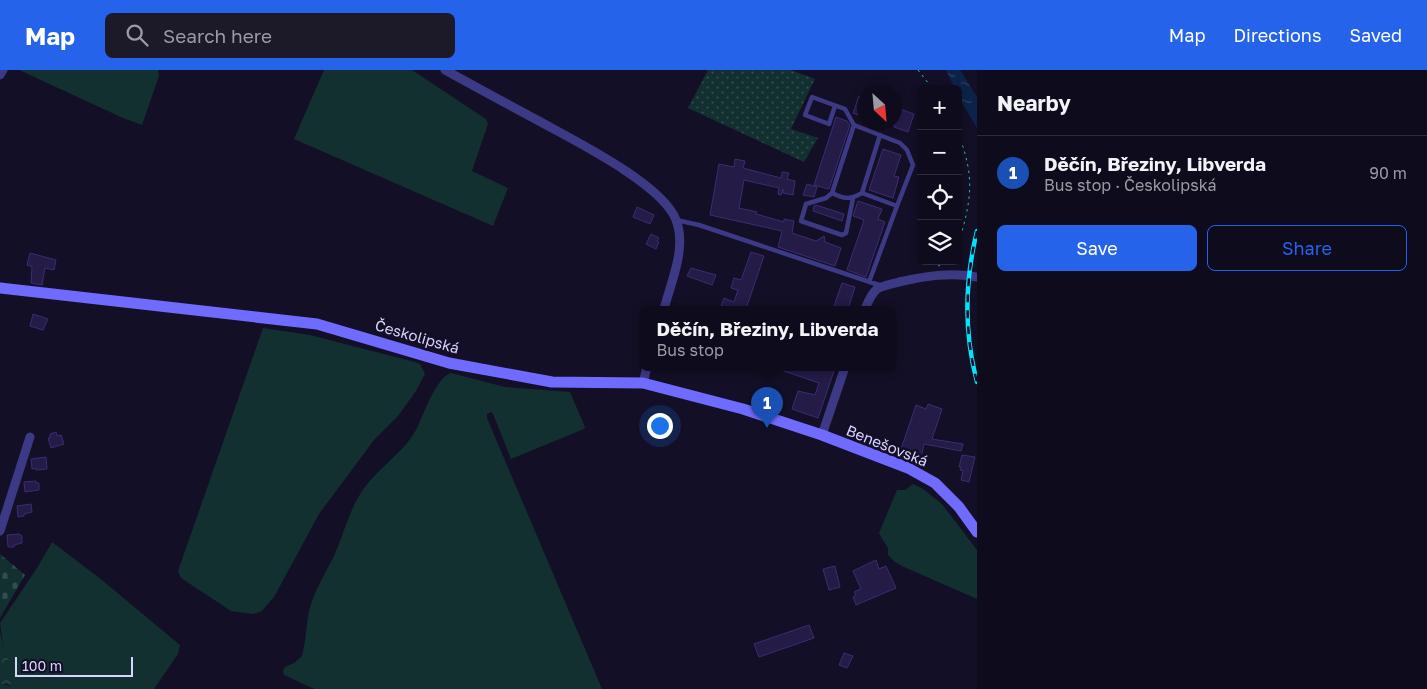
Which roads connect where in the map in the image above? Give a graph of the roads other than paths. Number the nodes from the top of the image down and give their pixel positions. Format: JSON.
{"nodes":[{"id":1,"x":3,"y":70,"type":"edge"},
{"id":2,"x":445,"y":70,"type":"edge"},
{"id":3,"x":0,"y":75,"type":"edge"},
{"id":4,"x":835,"y":106,"type":"junction"},
{"id":5,"x":854,"y":125,"type":"junction"},
{"id":6,"x":880,"y":135,"type":"junction"},
{"id":7,"x":832,"y":193,"type":"junction"},
{"id":8,"x":862,"y":193,"type":"junction"},
{"id":9,"x":853,"y":198,"type":"junction"},
{"id":10,"x":897,"y":206,"type":"junction"},
{"id":11,"x":676,"y":220,"type":"junction"},
{"id":12,"x":977,"y":277,"type":"edge"},
{"id":13,"x":869,"y":282,"type":"junction"},
{"id":14,"x":884,"y":286,"type":"junction"},
{"id":15,"x":0,"y":288,"type":"edge"},
{"id":16,"x":665,"y":306,"type":"edge"},
{"id":17,"x":866,"y":306,"type":"edge"},
{"id":18,"x":646,"y":371,"type":"edge"},
{"id":19,"x":844,"y":371,"type":"edge"},
{"id":20,"x":643,"y":383,"type":"junction"},
{"id":21,"x":822,"y":436,"type":"junction"},
{"id":22,"x":30,"y":437,"type":"dead end"},
{"id":23,"x":0,"y":531,"type":"edge"},
{"id":24,"x":977,"y":532,"type":"edge"}],
"edges":[{"from":1,"to":3,"type":"street"},
{"from":2,"to":11,"type":"street"},
{"from":4,"to":4,"type":"lane"},
{"from":4,"to":5,"type":"lane"},
{"from":5,"to":6,"type":"lane"},
{"from":5,"to":7,"type":"lane"},
{"from":6,"to":8,"type":"lane"},
{"from":6,"to":10,"type":"lane"},
{"from":7,"to":9,"type":"lane"},
{"from":7,"to":9,"type":"lane"},
{"from":8,"to":9,"type":"lane"},
{"from":8,"to":10,"type":"lane"},
{"from":10,"to":13,"type":"lane"},
{"from":11,"to":13,"type":"lane"},
{"from":11,"to":16,"type":"street"},
{"from":12,"to":14,"type":"street"},
{"from":13,"to":14,"type":"lane"},
{"from":14,"to":17,"type":"street"},
{"from":15,"to":20,"type":"main road","name":"Českolipská"},
{"from":18,"to":20,"type":"street"},
{"from":19,"to":21,"type":"street"},
{"from":20,"to":21,"type":"main road","name":"Českolipská"},
{"from":21,"to":24,"type":"main road","name":"Benešovská"},
{"from":22,"to":23,"type":"street"}]}
